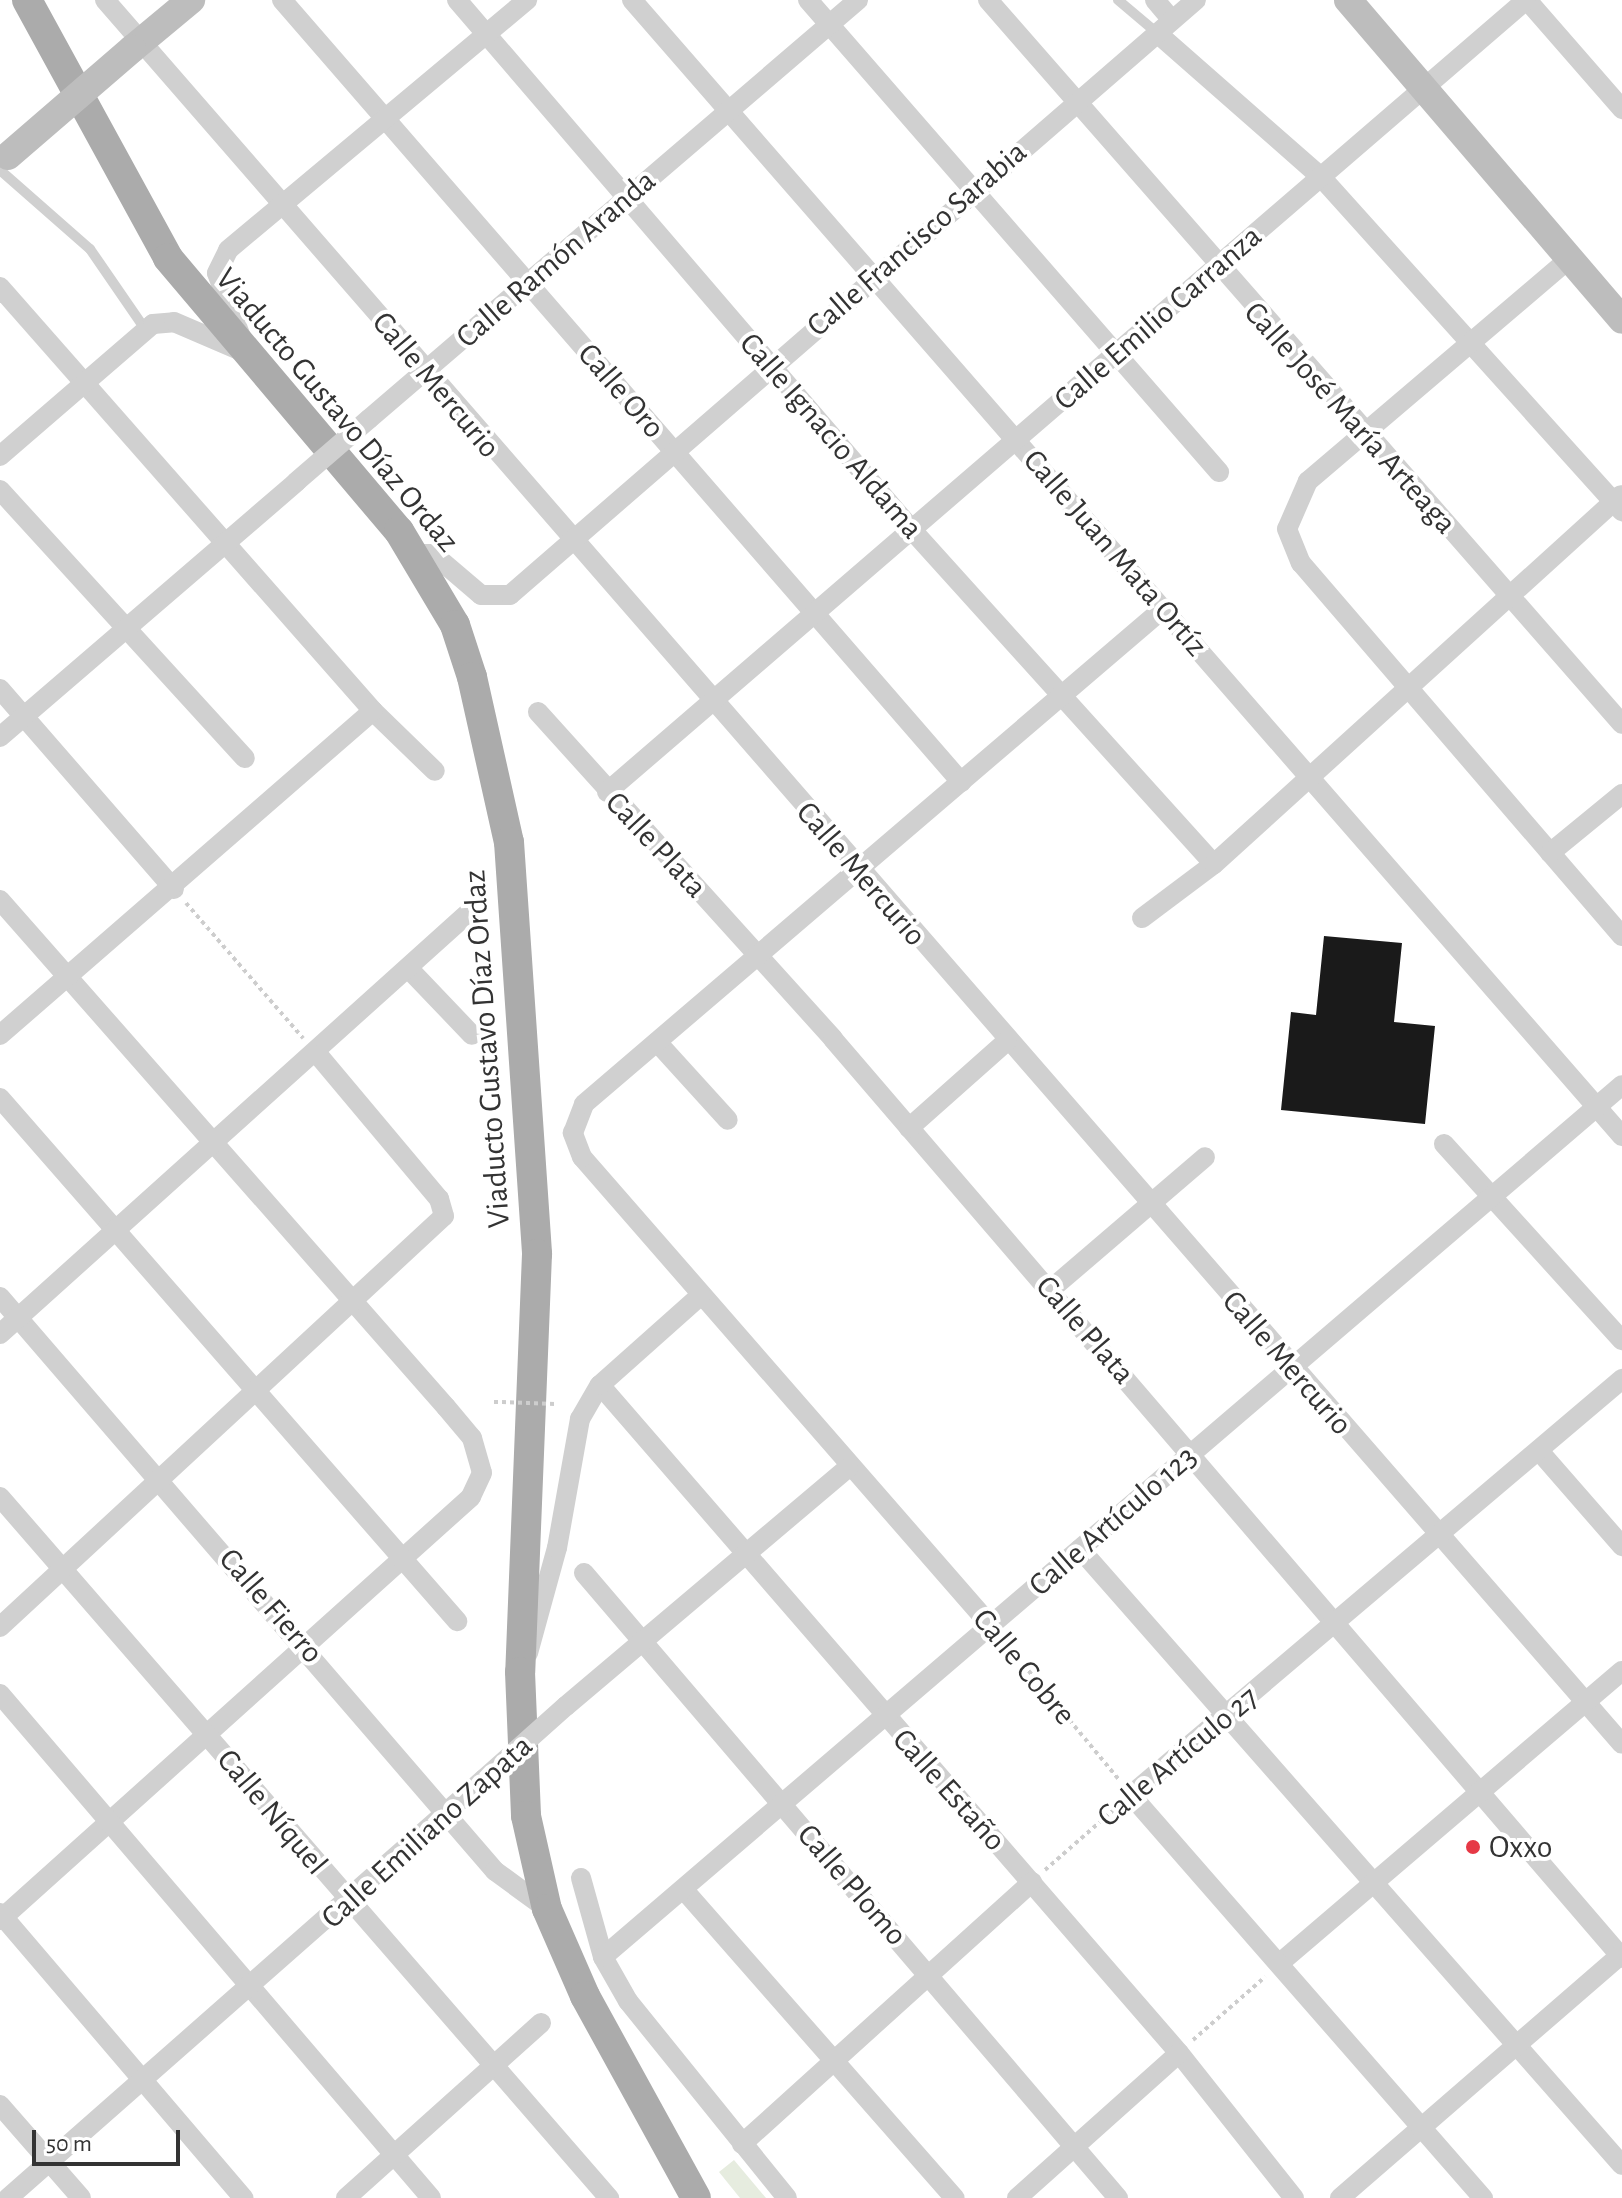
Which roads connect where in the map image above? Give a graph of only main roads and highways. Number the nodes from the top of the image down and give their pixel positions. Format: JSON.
{"nodes":[{"id":1,"x":27,"y":0,"type":"edge"},
{"id":2,"x":696,"y":2198,"type":"edge"}],
"edges":[{"from":1,"to":2,"type":"main road","name":"Viaducto Gustavo Díaz Ordaz"}]}
